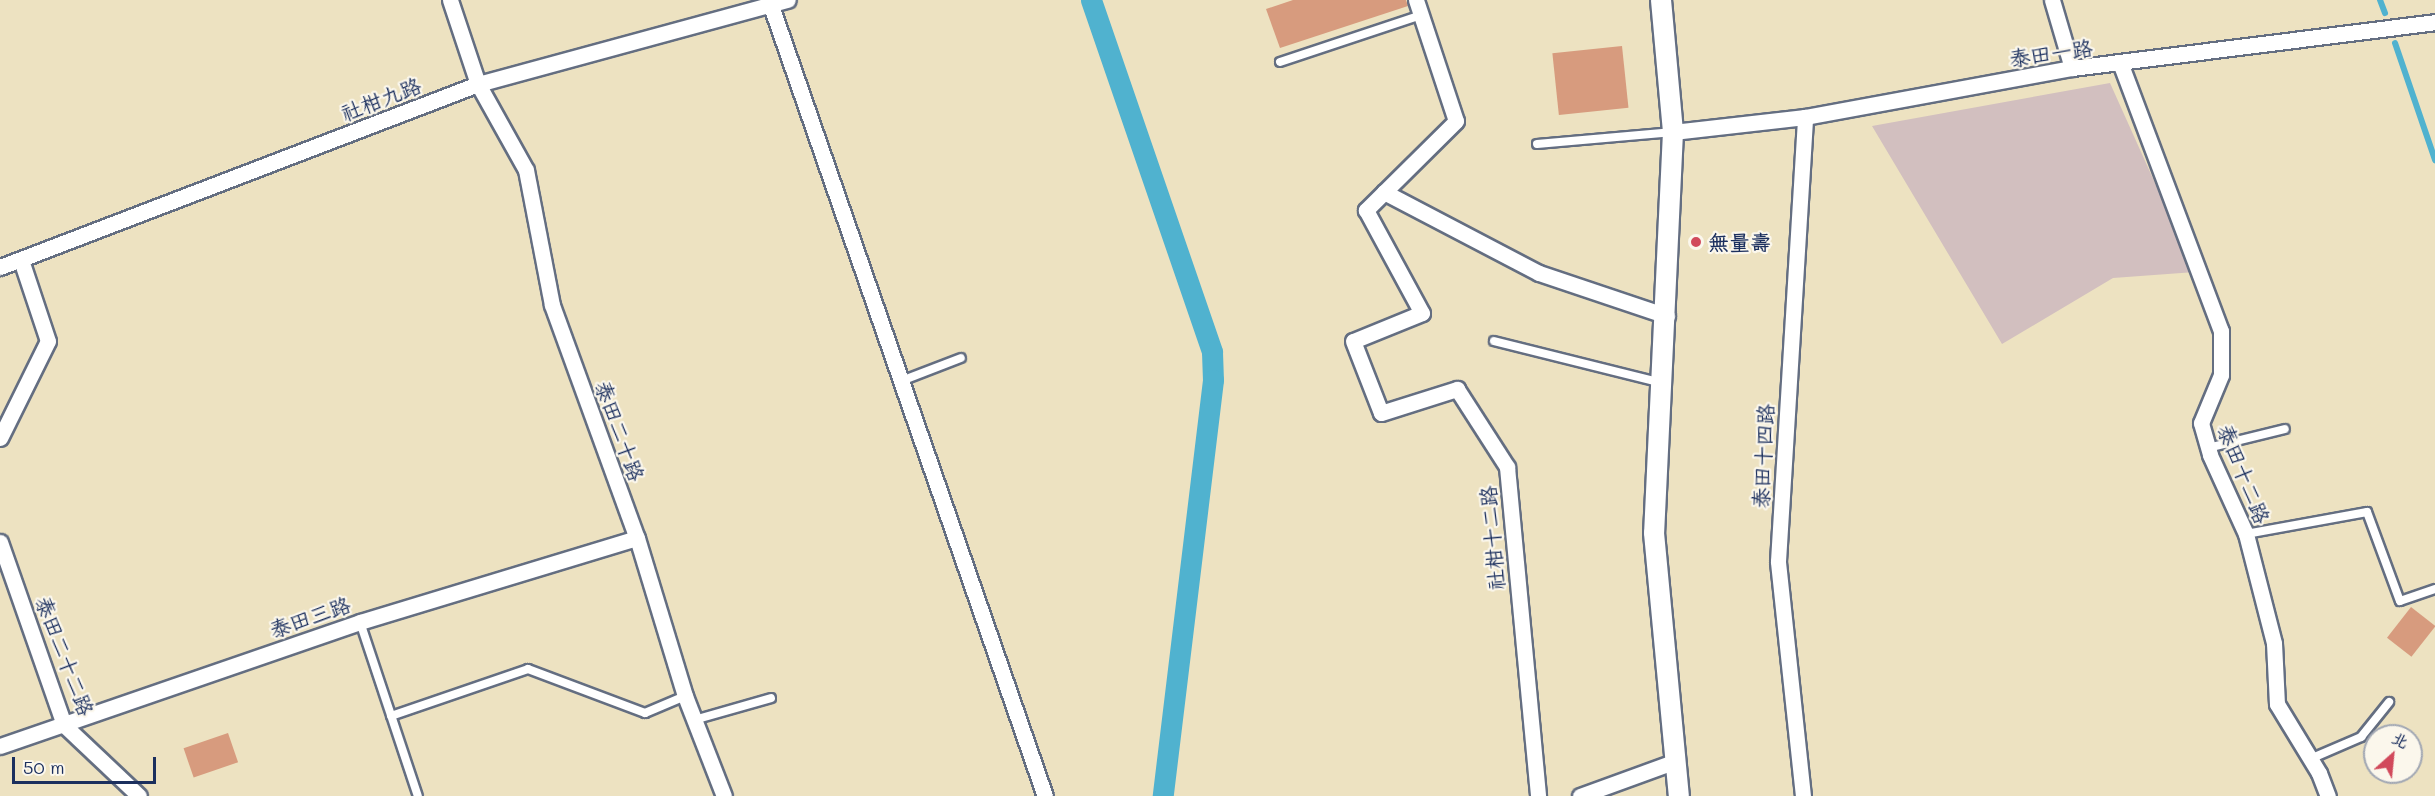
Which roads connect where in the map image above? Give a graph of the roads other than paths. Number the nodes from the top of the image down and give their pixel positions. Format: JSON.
{"nodes":[{"id":1,"x":450,"y":0,"type":"edge"},
{"id":2,"x":788,"y":0,"type":"edge"},
{"id":3,"x":1416,"y":0,"type":"edge"},
{"id":4,"x":1661,"y":0,"type":"edge"},
{"id":5,"x":2052,"y":0,"type":"edge"},
{"id":6,"x":770,"y":3,"type":"edge"},
{"id":7,"x":1421,"y":15,"type":"junction"},
{"id":8,"x":2435,"y":22,"type":"edge"},
{"id":9,"x":1280,"y":62,"type":"dead end"},
{"id":10,"x":2121,"y":65,"type":"junction"},
{"id":11,"x":2072,"y":68,"type":"junction"},
{"id":12,"x":478,"y":84,"type":"junction"},
{"id":13,"x":1805,"y":117,"type":"junction"},
{"id":14,"x":1673,"y":132,"type":"junction"},
{"id":15,"x":1537,"y":144,"type":"dead end"},
{"id":16,"x":1384,"y":192,"type":"junction"},
{"id":17,"x":21,"y":260,"type":"junction"},
{"id":18,"x":0,"y":267,"type":"edge"},
{"id":19,"x":1666,"y":316,"type":"junction"},
{"id":20,"x":1494,"y":342,"type":"dead end"},
{"id":21,"x":961,"y":358,"type":"dead end"},
{"id":22,"x":901,"y":381,"type":"junction"},
{"id":23,"x":1663,"y":383,"type":"junction"},
{"id":24,"x":2285,"y":429,"type":"dead end"},
{"id":25,"x":0,"y":438,"type":"edge"},
{"id":26,"x":2208,"y":448,"type":"junction"},
{"id":27,"x":2246,"y":534,"type":"junction"},
{"id":28,"x":637,"y":538,"type":"junction"},
{"id":29,"x":0,"y":542,"type":"edge"},
{"id":30,"x":2435,"y":589,"type":"edge"},
{"id":31,"x":360,"y":622,"type":"junction"},
{"id":32,"x":685,"y":696,"type":"junction"},
{"id":33,"x":771,"y":698,"type":"dead end"},
{"id":34,"x":2389,"y":702,"type":"dead end"},
{"id":35,"x":391,"y":716,"type":"junction"},
{"id":36,"x":694,"y":720,"type":"junction"},
{"id":37,"x":64,"y":725,"type":"junction"},
{"id":38,"x":0,"y":746,"type":"edge"},
{"id":39,"x":2310,"y":759,"type":"junction"},
{"id":40,"x":1676,"y":761,"type":"junction"},
{"id":41,"x":139,"y":796,"type":"edge"},
{"id":42,"x":417,"y":796,"type":"edge"},
{"id":43,"x":724,"y":796,"type":"edge"},
{"id":44,"x":1046,"y":796,"type":"edge"},
{"id":45,"x":1538,"y":796,"type":"edge"},
{"id":46,"x":1580,"y":796,"type":"edge"},
{"id":47,"x":1679,"y":796,"type":"edge"},
{"id":48,"x":1803,"y":796,"type":"edge"},
{"id":49,"x":2328,"y":796,"type":"edge"}],
"edges":[{"from":1,"to":12,"type":"street","name":"泰田二十路"},
{"from":2,"to":6,"type":"street","name":"社柑九路"},
{"from":3,"to":7,"type":"street","name":"社柑十二路"},
{"from":4,"to":14,"type":"street"},
{"from":5,"to":11,"type":"street"},
{"from":6,"to":12,"type":"street","name":"社柑九路"},
{"from":6,"to":22,"type":"street"},
{"from":7,"to":9,"type":"lane"},
{"from":7,"to":16,"type":"street","name":"社柑十二路"},
{"from":8,"to":10,"type":"street","name":"泰田一路"},
{"from":10,"to":11,"type":"street","name":"泰田一路"},
{"from":10,"to":26,"type":"street","name":"泰田十二路"},
{"from":11,"to":13,"type":"street","name":"泰田一路"},
{"from":12,"to":17,"type":"street","name":"社柑九路"},
{"from":12,"to":28,"type":"street","name":"泰田二十路"},
{"from":13,"to":14,"type":"street","name":"泰田一路"},
{"from":13,"to":48,"type":"street","name":"泰田十四路"},
{"from":14,"to":15,"type":"lane"},
{"from":14,"to":19,"type":"street"},
{"from":16,"to":19,"type":"street"},
{"from":16,"to":45,"type":"street","name":"社柑十二路"},
{"from":17,"to":18,"type":"street","name":"社柑九路"},
{"from":17,"to":25,"type":"street"},
{"from":19,"to":23,"type":"street"},
{"from":20,"to":23,"type":"lane"},
{"from":21,"to":22,"type":"lane"},
{"from":22,"to":44,"type":"street"},
{"from":23,"to":40,"type":"street"},
{"from":24,"to":26,"type":"lane"},
{"from":26,"to":27,"type":"street","name":"泰田十二路"},
{"from":27,"to":30,"type":"lane"},
{"from":27,"to":39,"type":"street","name":"泰田十二路"},
{"from":28,"to":31,"type":"street","name":"泰田三路"},
{"from":28,"to":32,"type":"street","name":"泰田二十路"},
{"from":29,"to":37,"type":"street","name":"泰田二十二路"},
{"from":31,"to":35,"type":"lane"},
{"from":31,"to":37,"type":"street","name":"泰田三路"},
{"from":32,"to":35,"type":"lane"},
{"from":32,"to":36,"type":"street","name":"泰田二十路"},
{"from":33,"to":36,"type":"lane"},
{"from":34,"to":39,"type":"lane"},
{"from":35,"to":42,"type":"lane"},
{"from":36,"to":43,"type":"street","name":"泰田二十路"},
{"from":37,"to":38,"type":"street","name":"泰田三路"},
{"from":37,"to":41,"type":"street","name":"泰田二十二路"},
{"from":39,"to":49,"type":"street","name":"泰田十二路"},
{"from":40,"to":46,"type":"street"},
{"from":40,"to":47,"type":"street"}]}
